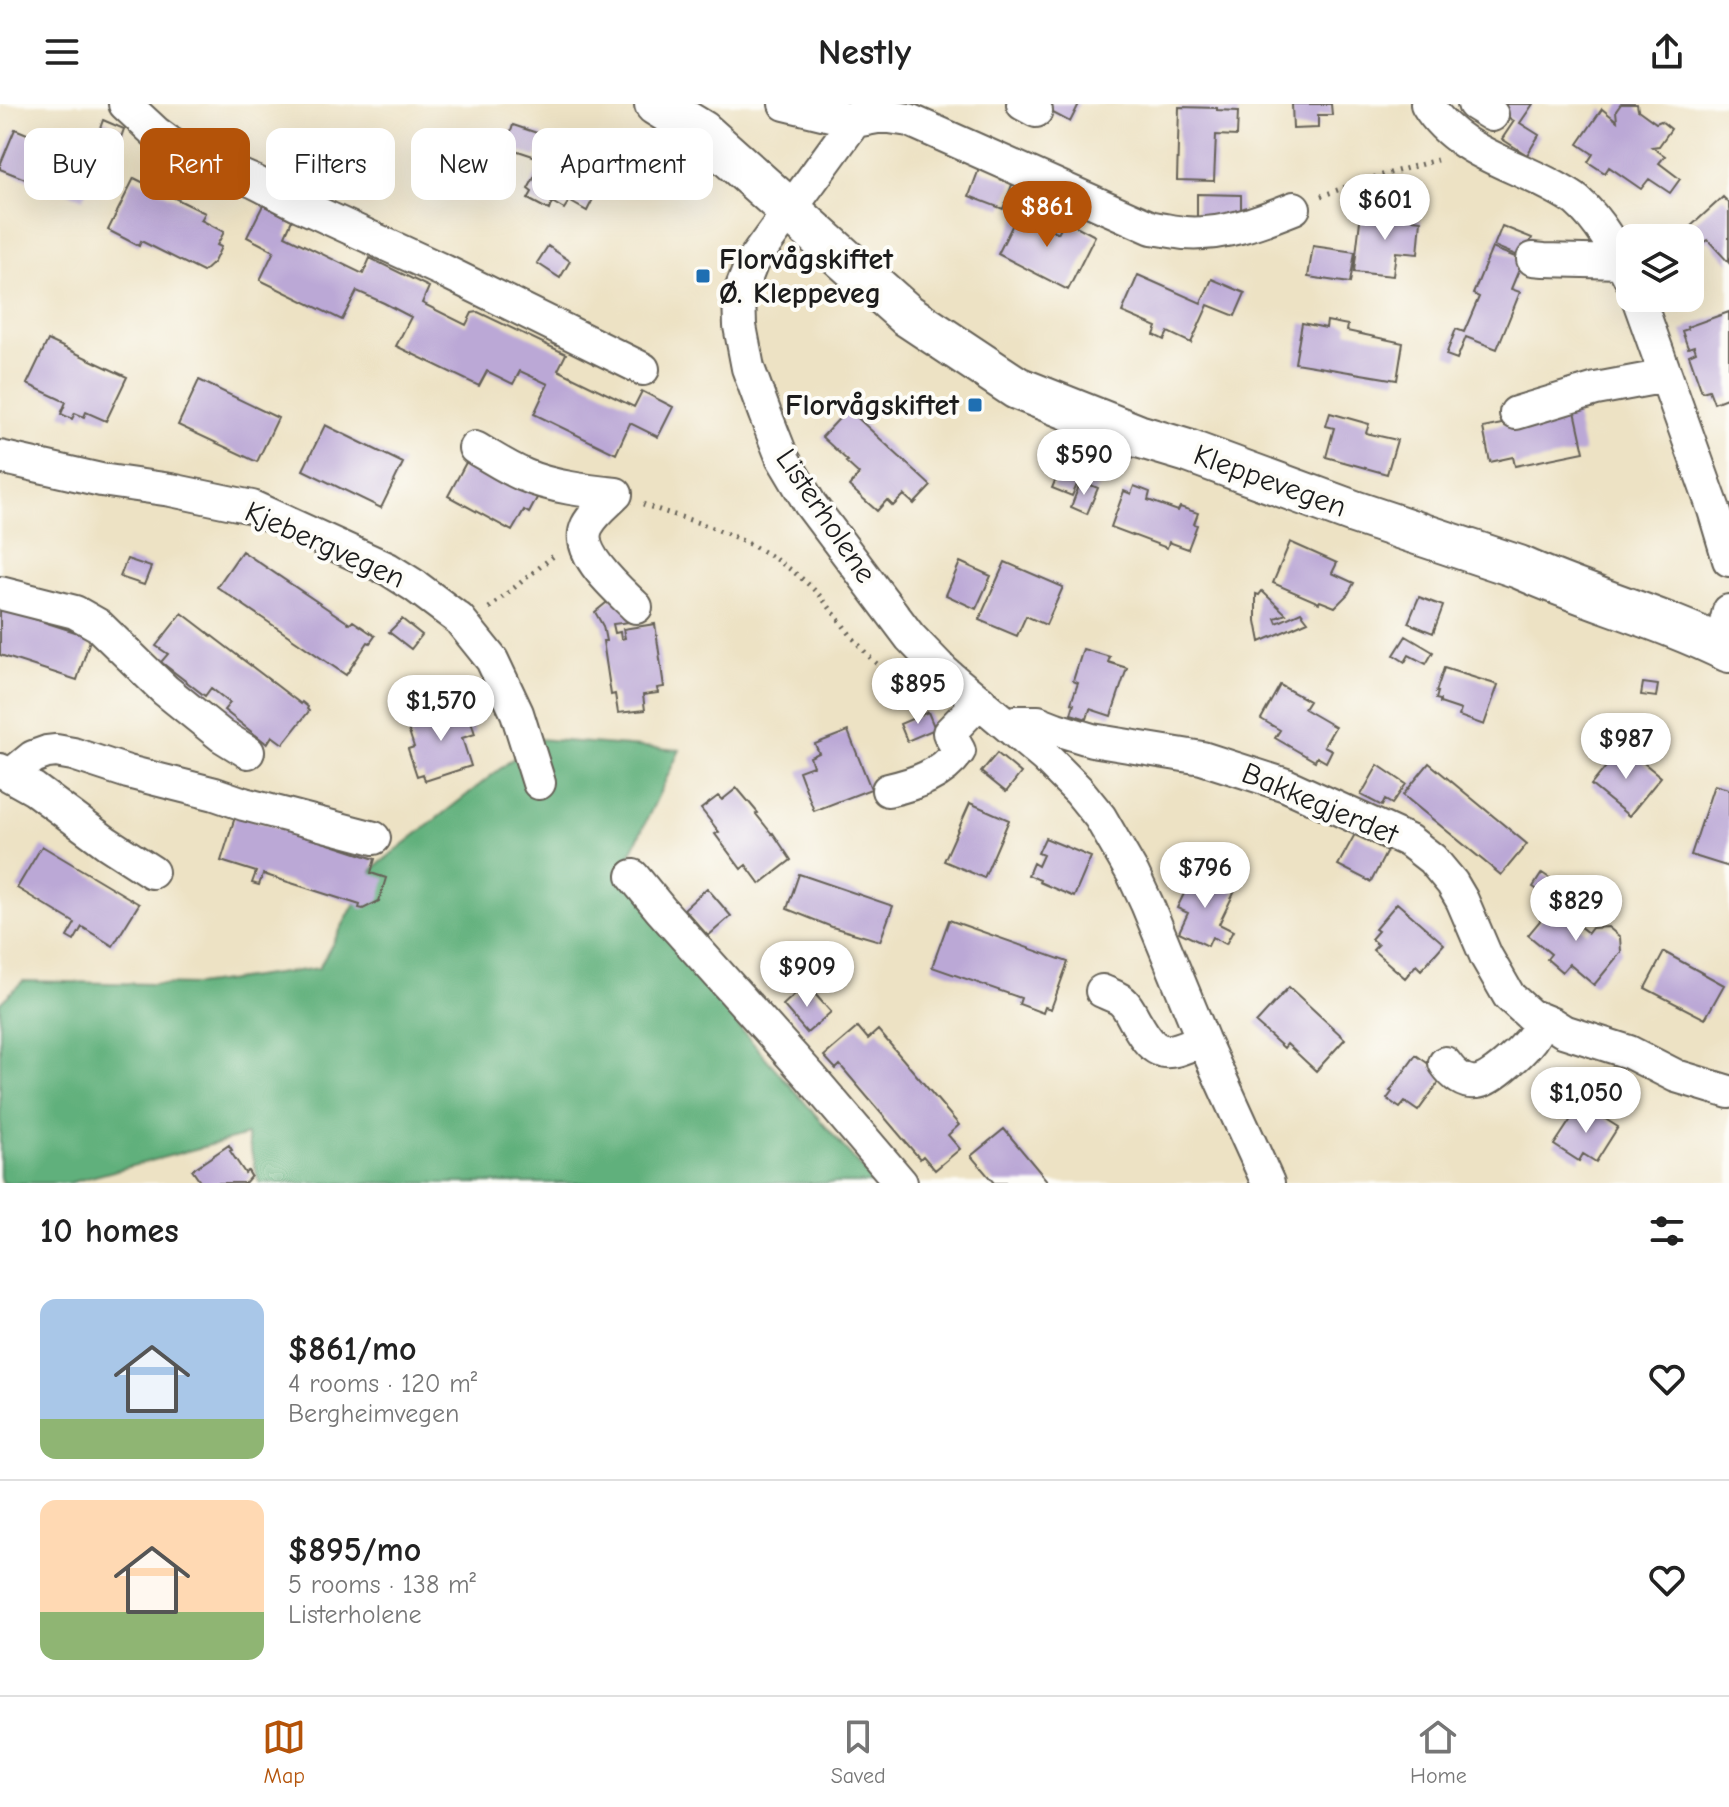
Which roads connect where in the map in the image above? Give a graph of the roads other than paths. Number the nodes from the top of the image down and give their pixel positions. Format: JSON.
{"nodes":[{"id":1,"x":125,"y":104,"type":"edge"},
{"id":2,"x":656,"y":104,"type":"edge"},
{"id":3,"x":785,"y":104,"type":"edge"},
{"id":4,"x":1427,"y":104,"type":"edge"},
{"id":5,"x":861,"y":112,"type":"edge"},
{"id":6,"x":913,"y":112,"type":"edge"},
{"id":7,"x":1294,"y":208,"type":"road end"},
{"id":8,"x":788,"y":210,"type":"junction"},
{"id":9,"x":1616,"y":253,"type":"edge"},
{"id":10,"x":1533,"y":259,"type":"dead end"},
{"id":11,"x":1616,"y":269,"type":"edge"},
{"id":12,"x":1643,"y":312,"type":"edge"},
{"id":13,"x":643,"y":369,"type":"dead end"},
{"id":14,"x":1666,"y":376,"type":"junction"},
{"id":15,"x":1516,"y":413,"type":"dead end"},
{"id":16,"x":475,"y":448,"type":"dead end"},
{"id":17,"x":0,"y":457,"type":"edge"},
{"id":18,"x":1722,"y":499,"type":"edge"},
{"id":19,"x":1729,"y":560,"type":"edge"},
{"id":20,"x":0,"y":593,"type":"edge"},
{"id":21,"x":636,"y":607,"type":"dead end"},
{"id":22,"x":1726,"y":636,"type":"edge"},
{"id":23,"x":980,"y":701,"type":"junction"},
{"id":24,"x":1010,"y":726,"type":"junction"},
{"id":25,"x":248,"y":752,"type":"dead end"},
{"id":26,"x":5,"y":773,"type":"edge"},
{"id":27,"x":539,"y":783,"type":"dead end"},
{"id":28,"x":888,"y":790,"type":"dead end"},
{"id":29,"x":374,"y":838,"type":"dead end"},
{"id":30,"x":152,"y":872,"type":"dead end"},
{"id":31,"x":633,"y":876,"type":"dead end"},
{"id":32,"x":1102,"y":991,"type":"dead end"},
{"id":33,"x":1541,"y":1020,"type":"junction"},
{"id":34,"x":1203,"y":1040,"type":"junction"},
{"id":35,"x":1445,"y":1063,"type":"dead end"},
{"id":36,"x":1729,"y":1092,"type":"edge"},
{"id":37,"x":901,"y":1183,"type":"edge"},
{"id":38,"x":1268,"y":1183,"type":"edge"}],
"edges":[{"from":1,"to":13,"type":"street"},
{"from":2,"to":8,"type":"main road","name":"Kleppevegen"},
{"from":3,"to":5,"type":"street"},
{"from":4,"to":9,"type":"street"},
{"from":5,"to":6,"type":"street"},
{"from":5,"to":8,"type":"street","name":"Listerholene"},
{"from":6,"to":7,"type":"street"},
{"from":8,"to":22,"type":"main road","name":"Kleppevegen"},
{"from":8,"to":23,"type":"street","name":"Listerholene"},
{"from":10,"to":11,"type":"street"},
{"from":12,"to":14,"type":"street"},
{"from":14,"to":15,"type":"street"},
{"from":14,"to":18,"type":"street"},
{"from":16,"to":21,"type":"street"},
{"from":17,"to":27,"type":"street","name":"Kjebergvegen"},
{"from":18,"to":19,"type":"street"},
{"from":20,"to":25,"type":"street"},
{"from":23,"to":24,"type":"street","name":"Listerholene"},
{"from":23,"to":28,"type":"street"},
{"from":24,"to":33,"type":"street","name":"Bakkegjerdet"},
{"from":24,"to":34,"type":"street","name":"Listerholene"},
{"from":26,"to":29,"type":"street"},
{"from":26,"to":30,"type":"street"},
{"from":31,"to":37,"type":"street"},
{"from":32,"to":34,"type":"street"},
{"from":33,"to":35,"type":"street"},
{"from":33,"to":36,"type":"street","name":"Bakkegjerdet"},
{"from":34,"to":38,"type":"street","name":"Listerholene"}]}
